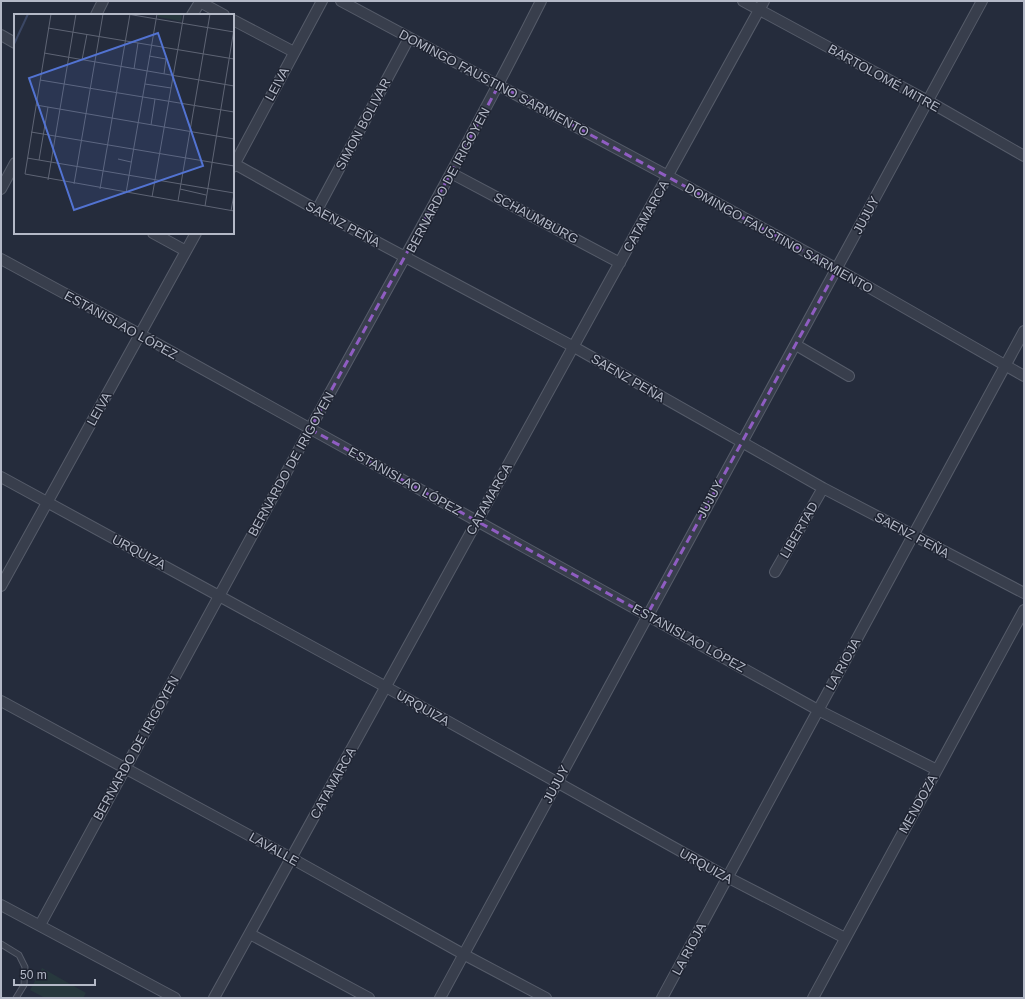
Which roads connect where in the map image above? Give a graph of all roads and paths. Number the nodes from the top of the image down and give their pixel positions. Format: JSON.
{"nodes":[{"id":1,"x":103,"y":1,"type":"edge"},
{"id":2,"x":322,"y":1,"type":"edge"},
{"id":3,"x":341,"y":1,"type":"edge"},
{"id":4,"x":541,"y":1,"type":"edge"},
{"id":5,"x":744,"y":1,"type":"edge"},
{"id":6,"x":982,"y":1,"type":"edge"},
{"id":7,"x":762,"y":5,"type":"edge"},
{"id":8,"x":96,"y":14,"type":"edge"},
{"id":9,"x":193,"y":14,"type":"edge"},
{"id":10,"x":222,"y":14,"type":"edge"},
{"id":11,"x":234,"y":21,"type":"edge"},
{"id":12,"x":1,"y":35,"type":"edge"},
{"id":13,"x":409,"y":38,"type":"junction"},
{"id":14,"x":14,"y":42,"type":"edge"},
{"id":15,"x":294,"y":52,"type":"junction"},
{"id":16,"x":499,"y":85,"type":"junction"},
{"id":17,"x":928,"y":101,"type":"junction"},
{"id":18,"x":1024,"y":156,"type":"edge"},
{"id":19,"x":234,"y":164,"type":"edge"},
{"id":20,"x":14,"y":165,"type":"edge"},
{"id":21,"x":451,"y":173,"type":"junction"},
{"id":22,"x":668,"y":176,"type":"junction"},
{"id":23,"x":1,"y":189,"type":"edge"},
{"id":24,"x":317,"y":210,"type":"junction"},
{"id":25,"x":155,"y":234,"type":"edge"},
{"id":26,"x":195,"y":234,"type":"edge"},
{"id":27,"x":186,"y":251,"type":"junction"},
{"id":28,"x":406,"y":257,"type":"junction"},
{"id":29,"x":1,"y":259,"type":"edge"},
{"id":30,"x":620,"y":263,"type":"junction"},
{"id":31,"x":837,"y":269,"type":"junction"},
{"id":32,"x":1024,"y":331,"type":"edge"},
{"id":33,"x":140,"y":334,"type":"junction"},
{"id":34,"x":796,"y":345,"type":"junction"},
{"id":35,"x":574,"y":347,"type":"junction"},
{"id":36,"x":1005,"y":365,"type":"junction"},
{"id":37,"x":849,"y":376,"type":"dead end"},
{"id":38,"x":1024,"y":376,"type":"edge"},
{"id":39,"x":310,"y":429,"type":"junction"},
{"id":40,"x":741,"y":442,"type":"junction"},
{"id":41,"x":1,"y":477,"type":"edge"},
{"id":42,"x":823,"y":488,"type":"junction"},
{"id":43,"x":47,"y":503,"type":"junction"},
{"id":44,"x":477,"y":520,"type":"junction"},
{"id":45,"x":913,"y":536,"type":"junction"},
{"id":46,"x":775,"y":572,"type":"dead end"},
{"id":47,"x":1,"y":586,"type":"edge"},
{"id":48,"x":1024,"y":593,"type":"edge"},
{"id":49,"x":219,"y":595,"type":"junction"},
{"id":50,"x":1024,"y":610,"type":"edge"},
{"id":51,"x":647,"y":615,"type":"junction"},
{"id":52,"x":386,"y":687,"type":"junction"},
{"id":53,"x":1,"y":701,"type":"edge"},
{"id":54,"x":818,"y":710,"type":"junction"},
{"id":55,"x":126,"y":768,"type":"junction"},
{"id":56,"x":937,"y":770,"type":"junction"},
{"id":57,"x":557,"y":783,"type":"junction"},
{"id":58,"x":291,"y":858,"type":"junction"},
{"id":59,"x":727,"y":877,"type":"junction"},
{"id":60,"x":1,"y":905,"type":"edge"},
{"id":61,"x":40,"y":925,"type":"junction"},
{"id":62,"x":250,"y":934,"type":"junction"},
{"id":63,"x":845,"y":938,"type":"junction"},
{"id":64,"x":1,"y":944,"type":"edge"},
{"id":65,"x":463,"y":954,"type":"junction"},
{"id":66,"x":16,"y":998,"type":"edge"},
{"id":67,"x":175,"y":998,"type":"edge"},
{"id":68,"x":214,"y":998,"type":"edge"},
{"id":69,"x":369,"y":998,"type":"edge"},
{"id":70,"x":440,"y":998,"type":"edge"},
{"id":71,"x":546,"y":998,"type":"edge"},
{"id":72,"x":662,"y":998,"type":"edge"},
{"id":73,"x":813,"y":998,"type":"edge"}],
"edges":[{"from":1,"to":8,"type":"street"},
{"from":2,"to":15,"type":"street","name":"LEIVA"},
{"from":3,"to":13,"type":"street","name":"DOMINGO FAUSTINO SARMIENTO"},
{"from":4,"to":16,"type":"street","name":"BERNARDO DE IRIGOYEN"},
{"from":5,"to":7,"type":"street","name":"BARTOLOMÉ MITRE"},
{"from":6,"to":17,"type":"street","name":"JUJUY"},
{"from":7,"to":17,"type":"street","name":"BARTOLOMÉ MITRE"},
{"from":7,"to":22,"type":"street","name":"CATAMARCA"},
{"from":9,"to":10,"type":"street"},
{"from":11,"to":15,"type":"street"},
{"from":12,"to":14,"type":"street"},
{"from":13,"to":16,"type":"street","name":"DOMINGO FAUSTINO SARMIENTO"},
{"from":13,"to":24,"type":"street","name":"SIMON BOLIVAR"},
{"from":15,"to":19,"type":"street","name":"LEIVA"},
{"from":16,"to":21,"type":"street","name":"BERNARDO DE IRIGOYEN"},
{"from":16,"to":22,"type":"street","name":"DOMINGO FAUSTINO SARMIENTO"},
{"from":17,"to":18,"type":"street","name":"BARTOLOMÉ MITRE"},
{"from":17,"to":31,"type":"street","name":"JUJUY"},
{"from":19,"to":24,"type":"street","name":"SAENZ PEÑA"},
{"from":20,"to":23,"type":"street"},
{"from":21,"to":28,"type":"street","name":"BERNARDO DE IRIGOYEN"},
{"from":21,"to":30,"type":"street","name":"SCHAUMBURG"},
{"from":22,"to":30,"type":"street","name":"CATAMARCA"},
{"from":22,"to":31,"type":"street","name":"DOMINGO FAUSTINO SARMIENTO"},
{"from":24,"to":28,"type":"street","name":"SAENZ PEÑA"},
{"from":25,"to":27,"type":"street"},
{"from":26,"to":27,"type":"street","name":"LEIVA"},
{"from":27,"to":33,"type":"street","name":"LEIVA"},
{"from":28,"to":35,"type":"street","name":"SAENZ PEÑA"},
{"from":28,"to":39,"type":"street","name":"BERNARDO DE IRIGOYEN"},
{"from":29,"to":33,"type":"street","name":"ESTANISLAO LÓPEZ"},
{"from":30,"to":35,"type":"street","name":"CATAMARCA"},
{"from":31,"to":34,"type":"street","name":"JUJUY"},
{"from":31,"to":36,"type":"street","name":"DOMINGO FAUSTINO SARMIENTO"},
{"from":32,"to":36,"type":"street","name":"LA RIOJA"},
{"from":33,"to":39,"type":"street","name":"ESTANISLAO LÓPEZ"},
{"from":33,"to":43,"type":"street","name":"LEIVA"},
{"from":34,"to":37,"type":"street"},
{"from":34,"to":40,"type":"street","name":"JUJUY"},
{"from":35,"to":40,"type":"street","name":"SAENZ PEÑA"},
{"from":35,"to":44,"type":"street","name":"CATAMARCA"},
{"from":36,"to":38,"type":"street","name":"DOMINGO FAUSTINO SARMIENTO"},
{"from":36,"to":45,"type":"street","name":"LA RIOJA"},
{"from":39,"to":44,"type":"street","name":"ESTANISLAO LÓPEZ"},
{"from":39,"to":49,"type":"street","name":"BERNARDO DE IRIGOYEN"},
{"from":40,"to":42,"type":"street","name":"SAENZ PEÑA"},
{"from":40,"to":51,"type":"street","name":"JUJUY"},
{"from":41,"to":43,"type":"street","name":"URQUIZA"},
{"from":42,"to":45,"type":"street","name":"SAENZ PEÑA"},
{"from":42,"to":46,"type":"street","name":"LIBERTAD"},
{"from":43,"to":47,"type":"street","name":"LEIVA"},
{"from":43,"to":49,"type":"street","name":"URQUIZA"},
{"from":44,"to":51,"type":"street","name":"ESTANISLAO LÓPEZ"},
{"from":44,"to":52,"type":"street","name":"CATAMARCA"},
{"from":45,"to":48,"type":"street","name":"SAENZ PEÑA"},
{"from":45,"to":54,"type":"street","name":"LA RIOJA"},
{"from":49,"to":52,"type":"street","name":"URQUIZA"},
{"from":49,"to":55,"type":"street","name":"BERNARDO DE IRIGOYEN"},
{"from":50,"to":56,"type":"street","name":"MENDOZA"},
{"from":51,"to":54,"type":"street","name":"ESTANISLAO LÓPEZ"},
{"from":51,"to":57,"type":"street","name":"JUJUY"},
{"from":52,"to":57,"type":"street","name":"URQUIZA"},
{"from":52,"to":58,"type":"street","name":"CATAMARCA"},
{"from":53,"to":55,"type":"street","name":"LAVALLE"},
{"from":54,"to":56,"type":"street","name":"ESTANISLAO LÓPEZ"},
{"from":54,"to":59,"type":"street","name":"LA RIOJA"},
{"from":55,"to":58,"type":"street","name":"LAVALLE"},
{"from":55,"to":61,"type":"street","name":"BERNARDO DE IRIGOYEN"},
{"from":56,"to":63,"type":"street","name":"MENDOZA"},
{"from":57,"to":59,"type":"street","name":"URQUIZA"},
{"from":57,"to":65,"type":"street","name":"JUJUY"},
{"from":58,"to":62,"type":"street","name":"CATAMARCA"},
{"from":58,"to":65,"type":"street","name":"LAVALLE"},
{"from":59,"to":63,"type":"street","name":"URQUIZA"},
{"from":59,"to":72,"type":"street","name":"LA RIOJA"},
{"from":60,"to":61,"type":"street"},
{"from":61,"to":67,"type":"street"},
{"from":62,"to":68,"type":"street","name":"CATAMARCA"},
{"from":62,"to":69,"type":"street"},
{"from":63,"to":73,"type":"street","name":"MENDOZA"},
{"from":64,"to":66,"type":"lane"},
{"from":65,"to":70,"type":"street","name":"JUJUY"},
{"from":65,"to":71,"type":"street","name":"LAVALLE"}]}
